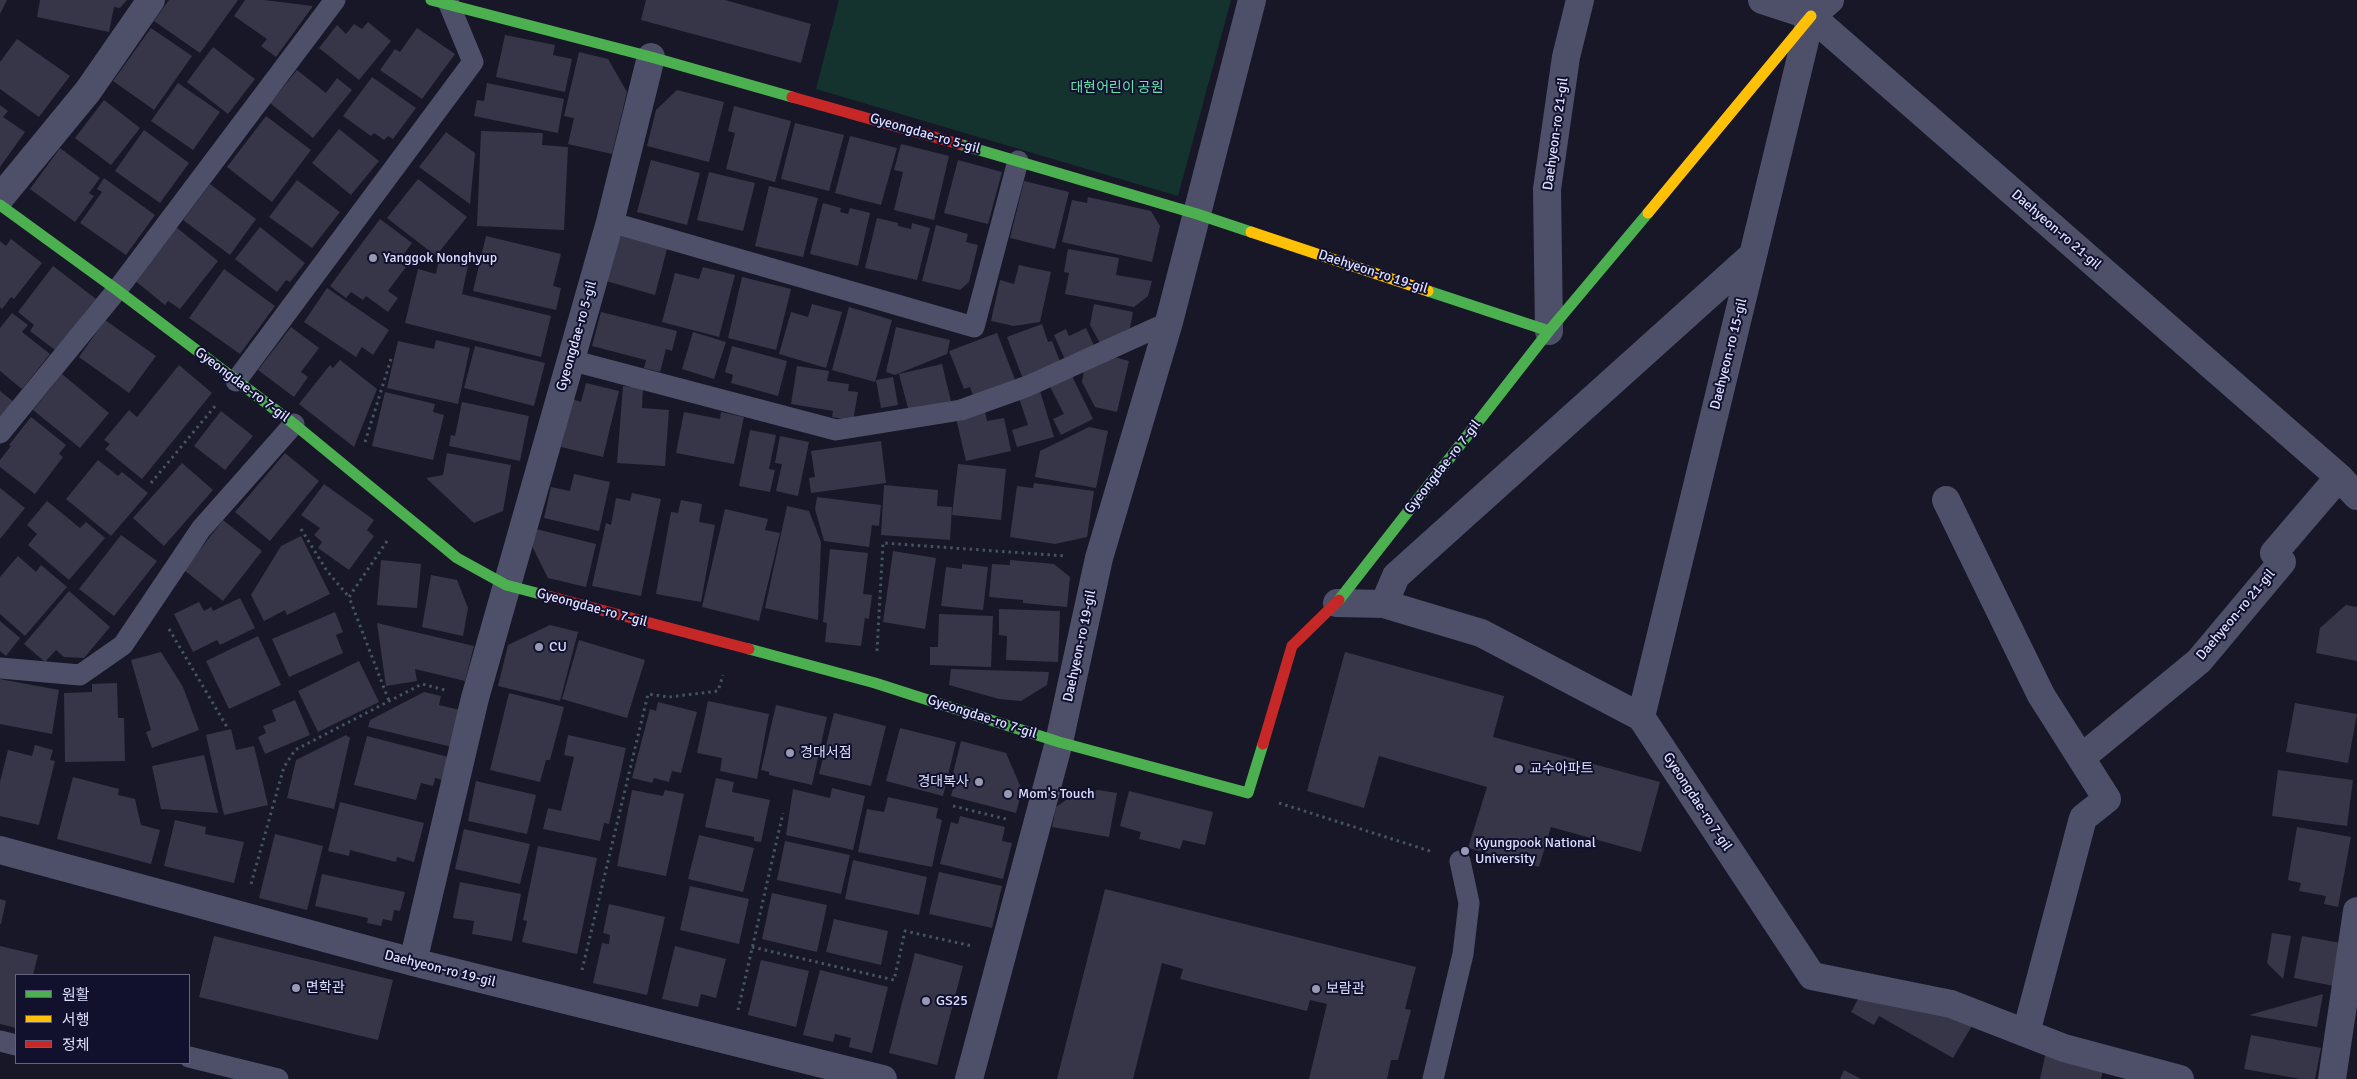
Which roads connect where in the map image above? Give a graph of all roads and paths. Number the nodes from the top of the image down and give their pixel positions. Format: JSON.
{"nodes":[{"id":1,"x":151,"y":0,"type":"edge"},
{"id":2,"x":335,"y":0,"type":"edge"},
{"id":3,"x":1252,"y":0,"type":"edge"},
{"id":4,"x":1580,"y":0,"type":"edge"},
{"id":5,"x":1762,"y":0,"type":"edge"},
{"id":6,"x":440,"y":2,"type":"edge"},
{"id":7,"x":1821,"y":8,"type":"edge"},
{"id":8,"x":651,"y":58,"type":"junction"},
{"id":9,"x":1018,"y":160,"type":"junction"},
{"id":10,"x":0,"y":198,"type":"edge"},
{"id":11,"x":0,"y":205,"type":"edge"},
{"id":12,"x":1197,"y":214,"type":"junction"},
{"id":13,"x":610,"y":222,"type":"junction"},
{"id":14,"x":1752,"y":256,"type":"junction"},
{"id":15,"x":118,"y":290,"type":"junction"},
{"id":16,"x":1168,"y":322,"type":"junction"},
{"id":17,"x":1549,"y":330,"type":"junction"},
{"id":18,"x":391,"y":359,"type":"dead end"},
{"id":19,"x":570,"y":360,"type":"junction"},
{"id":20,"x":236,"y":381,"type":"junction"},
{"id":21,"x":294,"y":424,"type":"junction"},
{"id":22,"x":0,"y":433,"type":"edge"},
{"id":23,"x":354,"y":474,"type":"junction"},
{"id":24,"x":151,"y":483,"type":"dead end"},
{"id":25,"x":2348,"y":487,"type":"edge"},
{"id":26,"x":1946,"y":500,"type":"dead end"},
{"id":27,"x":406,"y":517,"type":"junction"},
{"id":28,"x":301,"y":529,"type":"dead end"},
{"id":29,"x":1099,"y":558,"type":"junction"},
{"id":30,"x":506,"y":585,"type":"junction"},
{"id":31,"x":349,"y":597,"type":"junction"},
{"id":32,"x":1337,"y":603,"type":"junction"},
{"id":33,"x":1384,"y":604,"type":"junction"},
{"id":34,"x":148,"y":609,"type":"junction"},
{"id":35,"x":732,"y":646,"type":"junction"},
{"id":36,"x":0,"y":668,"type":"edge"},
{"id":37,"x":875,"y":683,"type":"junction"},
{"id":38,"x":475,"y":698,"type":"junction"},
{"id":39,"x":389,"y":702,"type":"junction"},
{"id":40,"x":1641,"y":717,"type":"junction"},
{"id":41,"x":227,"y":727,"type":"dead end"},
{"id":42,"x":1059,"y":742,"type":"junction"},
{"id":43,"x":2081,"y":758,"type":"junction"},
{"id":44,"x":1248,"y":793,"type":"junction"},
{"id":45,"x":953,"y":806,"type":"dead end"},
{"id":46,"x":783,"y":813,"type":"dead end"},
{"id":47,"x":1036,"y":826,"type":"junction"},
{"id":48,"x":0,"y":850,"type":"edge"},
{"id":49,"x":1460,"y":861,"type":"joint"},
{"id":50,"x":2357,"y":912,"type":"edge"},
{"id":51,"x":242,"y":916,"type":"junction"},
{"id":52,"x":752,"y":947,"type":"junction"},
{"id":53,"x":1002,"y":953,"type":"junction"},
{"id":54,"x":413,"y":962,"type":"junction"},
{"id":55,"x":574,"y":1003,"type":"junction"},
{"id":56,"x":2026,"y":1033,"type":"junction"},
{"id":57,"x":0,"y":1041,"type":"edge"},
{"id":58,"x":730,"y":1042,"type":"junction"},
{"id":59,"x":15,"y":1045,"type":"edge"},
{"id":60,"x":190,"y":1057,"type":"edge"},
{"id":61,"x":278,"y":1079,"type":"edge"},
{"id":62,"x":882,"y":1079,"type":"edge"},
{"id":63,"x":969,"y":1079,"type":"edge"},
{"id":64,"x":1433,"y":1079,"type":"edge"},
{"id":65,"x":2180,"y":1079,"type":"edge"},
{"id":66,"x":2332,"y":1079,"type":"edge"}],
"edges":[{"from":1,"to":10,"type":"street"},
{"from":2,"to":15,"type":"lane"},
{"from":3,"to":12,"type":"street","name":"Daehyeon-ro 19-gil"},
{"from":4,"to":17,"type":"street","name":"Daehyeon-ro 21-gil"},
{"from":5,"to":7,"type":"street","name":"Daehyeon-ro 21-gil"},
{"from":6,"to":8,"type":"street","name":"Gyeongdae-ro 5-gil"},
{"from":6,"to":20,"type":"lane"},
{"from":7,"to":14,"type":"street","name":"Daehyeon-ro 15-gil"},
{"from":7,"to":17,"type":"street","name":"Gyeongdae-ro 7-gil"},
{"from":7,"to":25,"type":"street","name":"Daehyeon-ro 21-gil"},
{"from":8,"to":9,"type":"street","name":"Gyeongdae-ro 5-gil"},
{"from":8,"to":13,"type":"street","name":"Gyeongdae-ro 5-gil"},
{"from":9,"to":12,"type":"street","name":"Gyeongdae-ro 5-gil"},
{"from":9,"to":13,"type":"lane"},
{"from":11,"to":15,"type":"street","name":"Gyeongdae-ro 7-gil"},
{"from":12,"to":16,"type":"street","name":"Daehyeon-ro 19-gil"},
{"from":12,"to":17,"type":"street","name":"Daehyeon-ro 19-gil"},
{"from":13,"to":19,"type":"street","name":"Gyeongdae-ro 5-gil"},
{"from":14,"to":33,"type":"street"},
{"from":14,"to":40,"type":"street","name":"Daehyeon-ro 15-gil"},
{"from":15,"to":20,"type":"street","name":"Gyeongdae-ro 7-gil"},
{"from":15,"to":22,"type":"lane"},
{"from":16,"to":19,"type":"lane"},
{"from":16,"to":29,"type":"street","name":"Daehyeon-ro 19-gil"},
{"from":17,"to":32,"type":"street","name":"Gyeongdae-ro 7-gil"},
{"from":18,"to":23,"type":"path"},
{"from":19,"to":30,"type":"street","name":"Gyeongdae-ro 5-gil"},
{"from":20,"to":21,"type":"street","name":"Gyeongdae-ro 7-gil"},
{"from":20,"to":24,"type":"path"},
{"from":21,"to":23,"type":"street","name":"Gyeongdae-ro 7-gil"},
{"from":21,"to":34,"type":"lane"},
{"from":23,"to":27,"type":"street","name":"Gyeongdae-ro 7-gil"},
{"from":25,"to":43,"type":"street","name":"Daehyeon-ro 21-gil"},
{"from":26,"to":43,"type":"street"},
{"from":27,"to":30,"type":"street","name":"Gyeongdae-ro 7-gil"},
{"from":27,"to":31,"type":"path"},
{"from":28,"to":31,"type":"path"},
{"from":29,"to":37,"type":"path"},
{"from":29,"to":42,"type":"street","name":"Daehyeon-ro 19-gil"},
{"from":30,"to":35,"type":"street","name":"Gyeongdae-ro 7-gil"},
{"from":30,"to":38,"type":"street"},
{"from":31,"to":39,"type":"path"},
{"from":32,"to":33,"type":"street","name":"Gyeongdae-ro 7-gil"},
{"from":32,"to":44,"type":"street","name":"Gyeongdae-ro 7-gil"},
{"from":33,"to":40,"type":"street","name":"Gyeongdae-ro 7-gil"},
{"from":34,"to":36,"type":"lane"},
{"from":34,"to":41,"type":"path"},
{"from":35,"to":37,"type":"street","name":"Gyeongdae-ro 7-gil"},
{"from":35,"to":55,"type":"path"},
{"from":37,"to":42,"type":"street","name":"Gyeongdae-ro 7-gil"},
{"from":38,"to":39,"type":"path"},
{"from":38,"to":54,"type":"street"},
{"from":39,"to":51,"type":"path"},
{"from":40,"to":56,"type":"street","name":"Gyeongdae-ro 7-gil"},
{"from":42,"to":44,"type":"street","name":"Gyeongdae-ro 7-gil"},
{"from":42,"to":47,"type":"street","name":"Daehyeon-ro 19-gil"},
{"from":43,"to":56,"type":"street"},
{"from":44,"to":49,"type":"path"},
{"from":45,"to":47,"type":"path"},
{"from":46,"to":52,"type":"path"},
{"from":47,"to":53,"type":"street","name":"Daehyeon-ro 19-gil"},
{"from":48,"to":51,"type":"street","name":"Daehyeon-ro 19-gil"},
{"from":49,"to":64,"type":"lane"},
{"from":50,"to":66,"type":"street"},
{"from":51,"to":54,"type":"street","name":"Daehyeon-ro 19-gil"},
{"from":52,"to":53,"type":"path"},
{"from":52,"to":58,"type":"path"},
{"from":53,"to":63,"type":"street","name":"Daehyeon-ro 19-gil"},
{"from":54,"to":55,"type":"street","name":"Daehyeon-ro 19-gil"},
{"from":55,"to":58,"type":"street","name":"Daehyeon-ro 19-gil"},
{"from":56,"to":65,"type":"street","name":"Gyeongdae-ro 7-gil"},
{"from":57,"to":59,"type":"lane"},
{"from":58,"to":62,"type":"street","name":"Daehyeon-ro 19-gil"},
{"from":60,"to":61,"type":"lane"}]}
